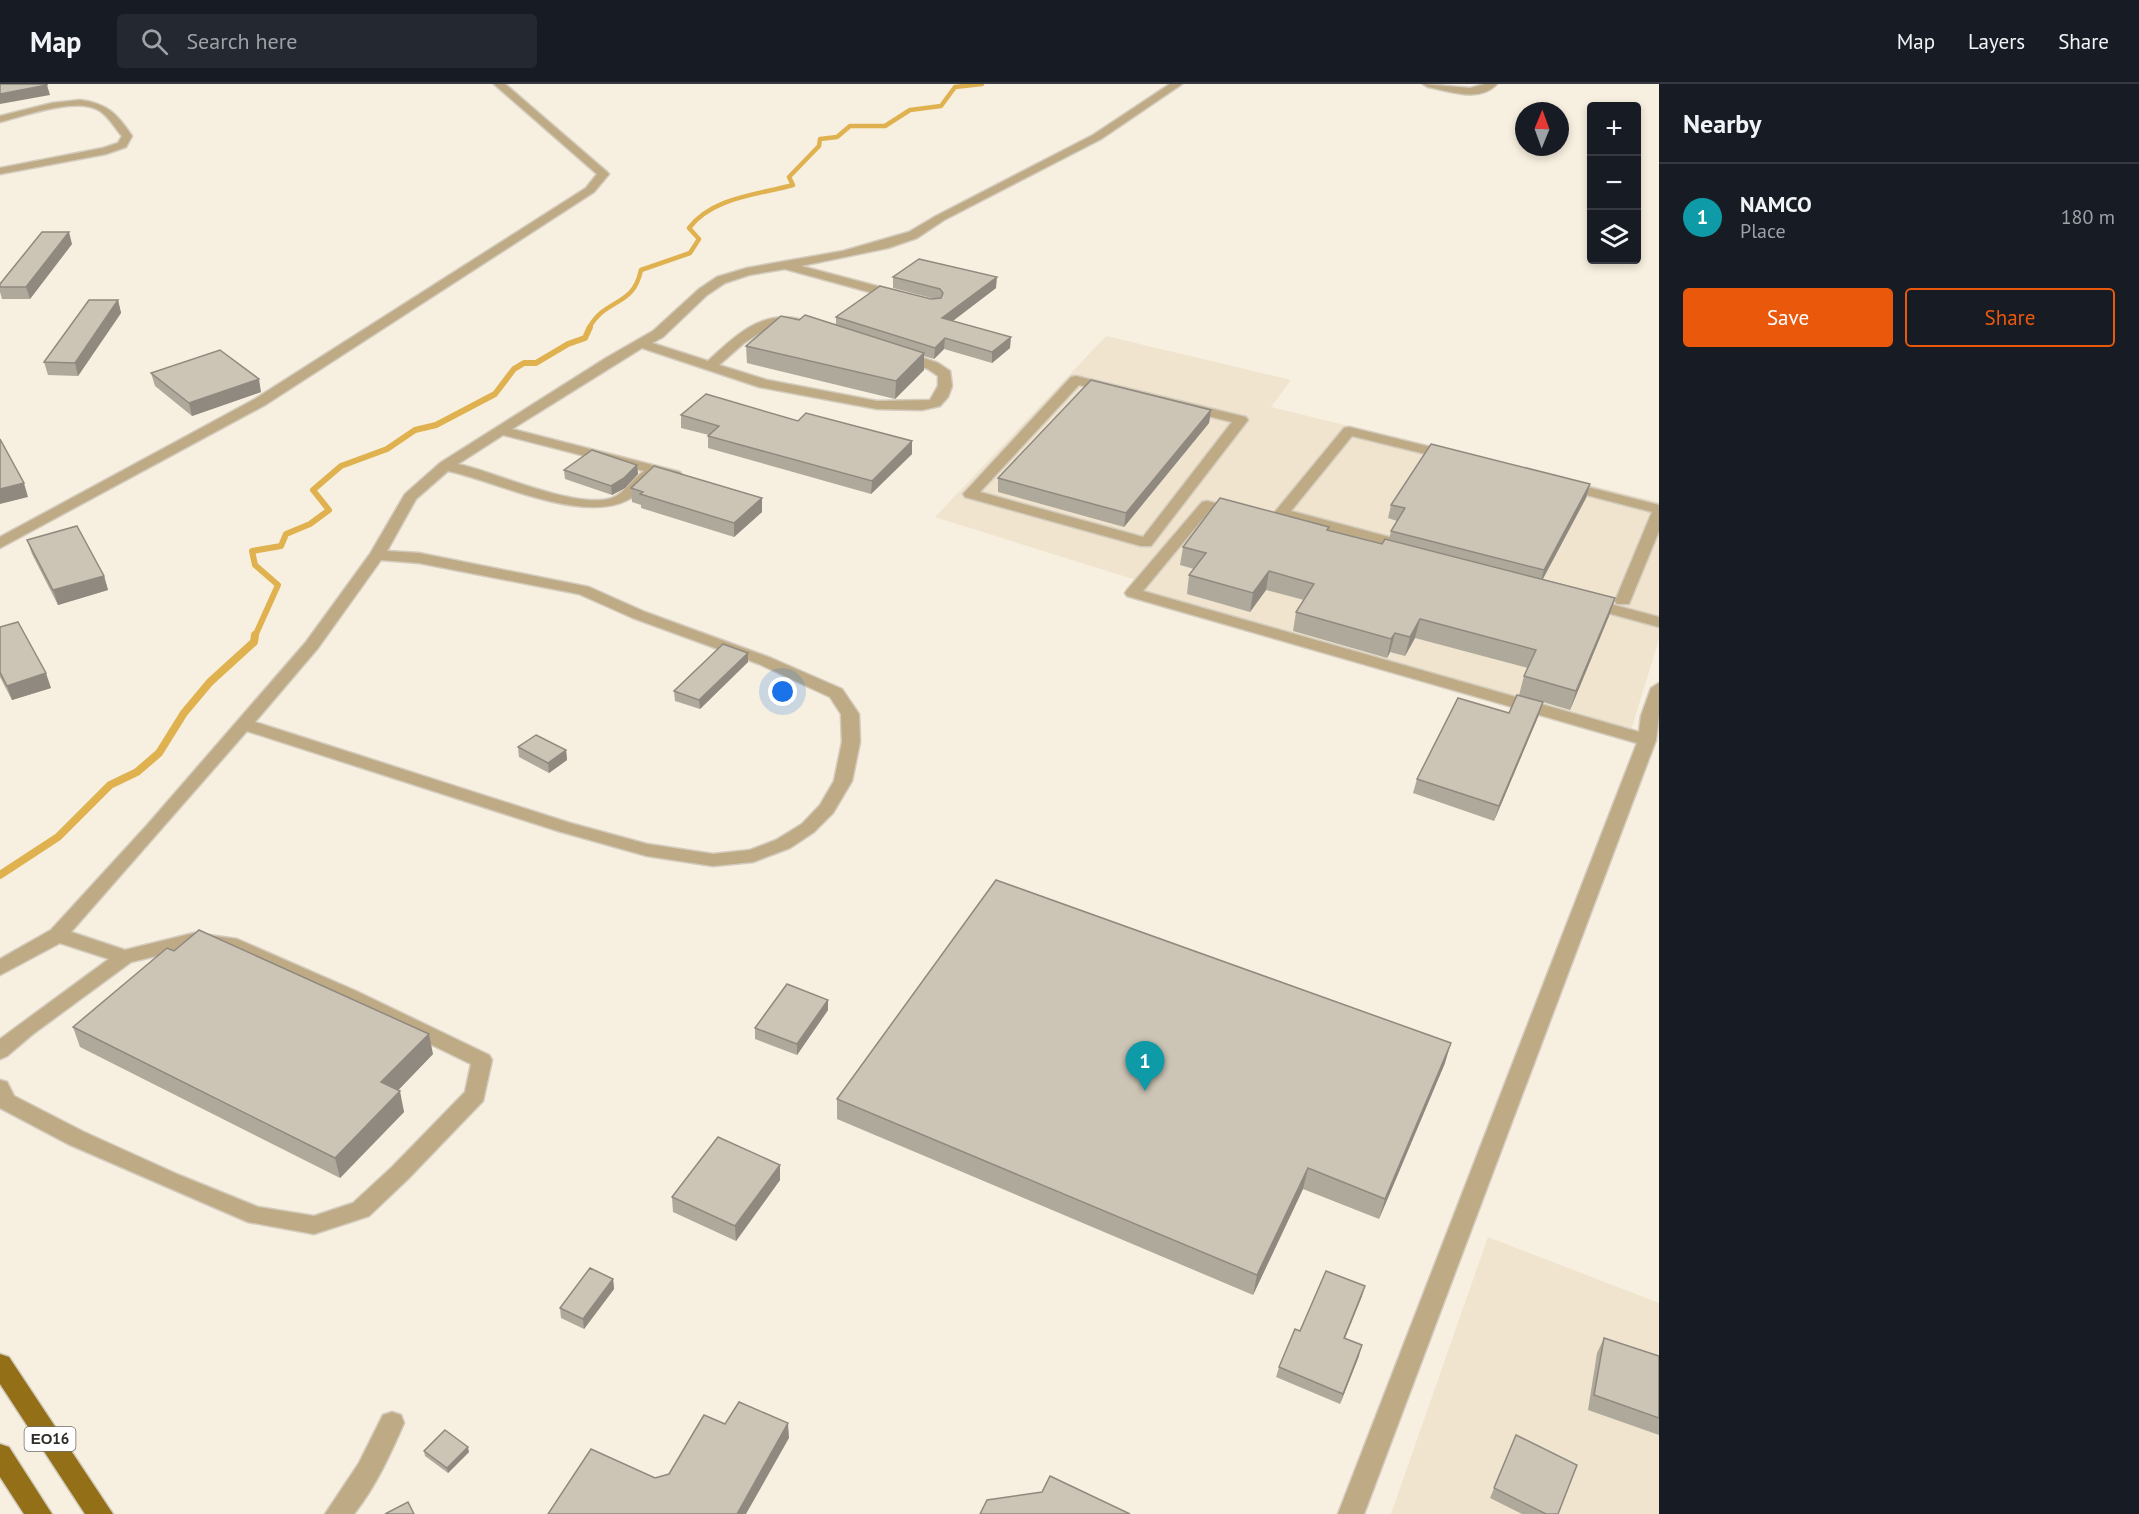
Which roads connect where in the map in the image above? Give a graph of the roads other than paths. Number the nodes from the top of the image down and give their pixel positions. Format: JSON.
{"nodes":[{"id":1,"x":499,"y":84,"type":"edge"},
{"id":2,"x":1178,"y":84,"type":"edge"},
{"id":3,"x":1428,"y":84,"type":"edge"},
{"id":4,"x":1492,"y":84,"type":"edge"},
{"id":5,"x":0,"y":118,"type":"edge"},
{"id":6,"x":0,"y":171,"type":"edge"},
{"id":7,"x":782,"y":265,"type":"junction"},
{"id":8,"x":912,"y":299,"type":"edge"},
{"id":9,"x":816,"y":328,"type":"edge"},
{"id":10,"x":642,"y":344,"type":"junction"},
{"id":11,"x":883,"y":349,"type":"edge"},
{"id":12,"x":709,"y":367,"type":"junction"},
{"id":13,"x":502,"y":431,"type":"junction"},
{"id":14,"x":1464,"y":460,"type":"edge"},
{"id":15,"x":445,"y":466,"type":"junction"},
{"id":16,"x":654,"y":468,"type":"junction"},
{"id":17,"x":687,"y":479,"type":"edge"},
{"id":18,"x":1544,"y":480,"type":"edge"},
{"id":19,"x":1183,"y":495,"type":"junction"},
{"id":20,"x":1659,"y":510,"type":"edge"},
{"id":21,"x":1258,"y":516,"type":"junction"},
{"id":22,"x":0,"y":543,"type":"edge"},
{"id":23,"x":376,"y":555,"type":"junction"},
{"id":24,"x":1574,"y":594,"type":"junction"},
{"id":25,"x":1623,"y":601,"type":"junction"},
{"id":26,"x":1659,"y":610,"type":"edge"},
{"id":27,"x":1659,"y":617,"type":"edge"},
{"id":28,"x":1659,"y":622,"type":"edge"},
{"id":29,"x":1659,"y":688,"type":"edge"},
{"id":30,"x":1654,"y":716,"type":"edge"},
{"id":31,"x":243,"y":724,"type":"junction"},
{"id":32,"x":1647,"y":740,"type":"junction"},
{"id":33,"x":58,"y":935,"type":"junction"},
{"id":34,"x":124,"y":957,"type":"junction"},
{"id":35,"x":0,"y":968,"type":"edge"},
{"id":36,"x":0,"y":1051,"type":"edge"},
{"id":37,"x":0,"y":1088,"type":"edge"},
{"id":38,"x":0,"y":1364,"type":"edge"},
{"id":39,"x":392,"y":1423,"type":"dead end"},
{"id":40,"x":0,"y":1455,"type":"edge"},
{"id":41,"x":39,"y":1514,"type":"edge"},
{"id":42,"x":100,"y":1514,"type":"edge"},
{"id":43,"x":338,"y":1514,"type":"edge"},
{"id":44,"x":1351,"y":1514,"type":"edge"}],
"edges":[{"from":1,"to":22,"type":"street"},
{"from":2,"to":7,"type":"street"},
{"from":3,"to":4,"type":"street"},
{"from":5,"to":6,"type":"street"},
{"from":7,"to":8,"type":"street"},
{"from":7,"to":10,"type":"street"},
{"from":9,"to":12,"type":"street"},
{"from":10,"to":12,"type":"street"},
{"from":10,"to":13,"type":"street"},
{"from":11,"to":12,"type":"street"},
{"from":13,"to":15,"type":"street"},
{"from":13,"to":16,"type":"street"},
{"from":14,"to":21,"type":"street"},
{"from":15,"to":16,"type":"street"},
{"from":15,"to":23,"type":"street"},
{"from":16,"to":17,"type":"street"},
{"from":18,"to":20,"type":"street"},
{"from":19,"to":19,"type":"street"},
{"from":19,"to":21,"type":"street"},
{"from":20,"to":25,"type":"street"},
{"from":21,"to":32,"type":"street"},
{"from":23,"to":31,"type":"street"},
{"from":23,"to":31,"type":"street"},
{"from":24,"to":25,"type":"street"},
{"from":24,"to":27,"type":"street"},
{"from":24,"to":28,"type":"street"},
{"from":25,"to":26,"type":"street"},
{"from":29,"to":30,"type":"street"},
{"from":30,"to":32,"type":"street"},
{"from":31,"to":33,"type":"street"},
{"from":32,"to":44,"type":"street"},
{"from":33,"to":34,"type":"street"},
{"from":33,"to":35,"type":"street"},
{"from":34,"to":36,"type":"street"},
{"from":34,"to":37,"type":"street"},
{"from":38,"to":42,"type":"main road","number":"ΕΟ16"},
{"from":39,"to":43,"type":"street"},
{"from":40,"to":41,"type":"main road","number":"ΕΟ16"}]}
